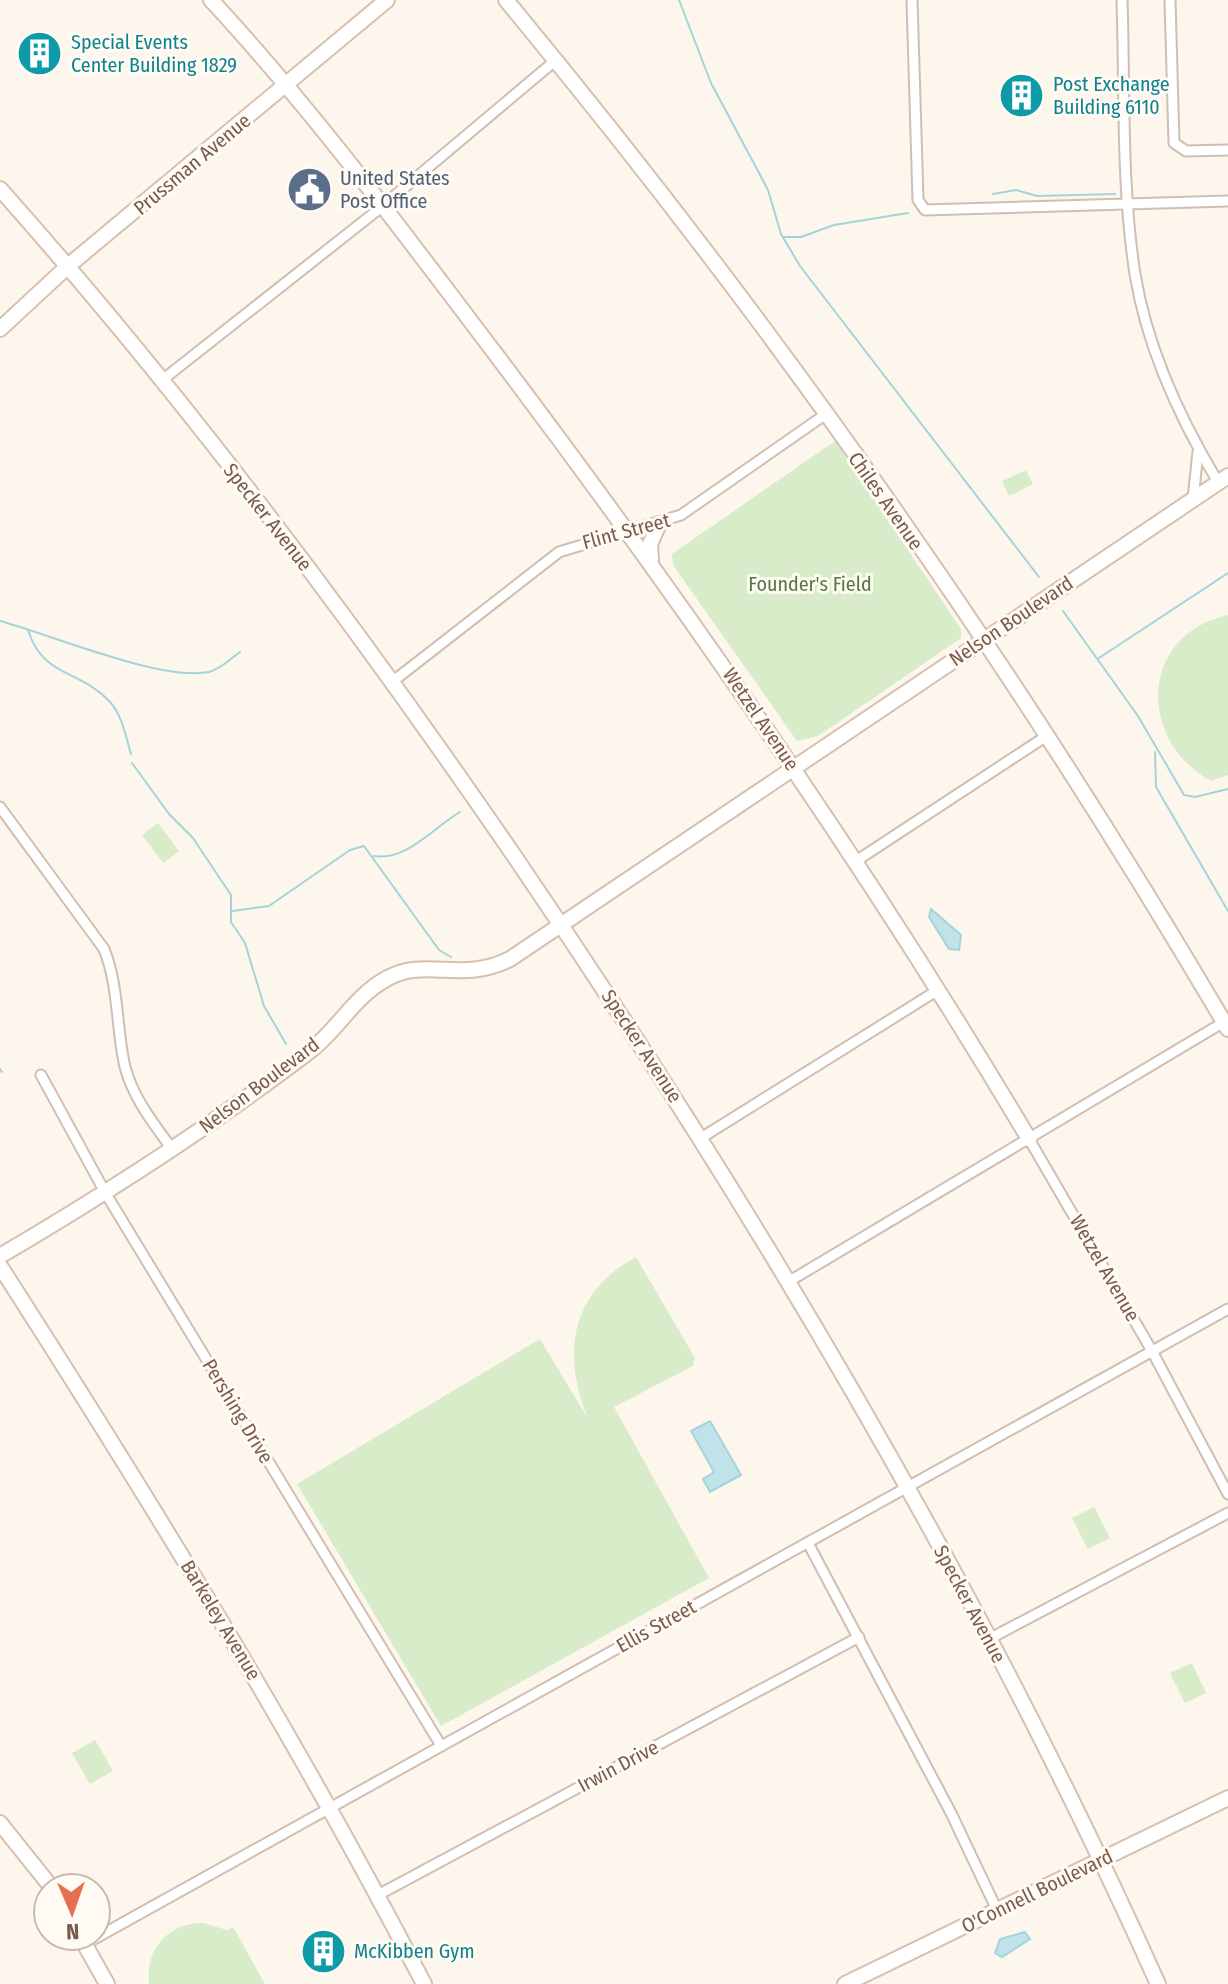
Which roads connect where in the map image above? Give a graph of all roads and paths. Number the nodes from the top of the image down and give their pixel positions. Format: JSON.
{"nodes":[{"id":1,"x":211,"y":0,"type":"edge"},
{"id":2,"x":387,"y":0,"type":"edge"},
{"id":3,"x":506,"y":0,"type":"edge"},
{"id":4,"x":912,"y":0,"type":"edge"},
{"id":5,"x":1122,"y":0,"type":"edge"},
{"id":6,"x":1170,"y":0,"type":"edge"},
{"id":7,"x":556,"y":60,"type":"junction"},
{"id":8,"x":285,"y":87,"type":"junction"},
{"id":9,"x":1228,"y":150,"type":"edge"},
{"id":10,"x":0,"y":189,"type":"edge"},
{"id":11,"x":1228,"y":201,"type":"edge"},
{"id":12,"x":381,"y":205,"type":"junction"},
{"id":13,"x":1129,"y":205,"type":"junction"},
{"id":14,"x":68,"y":266,"type":"junction"},
{"id":15,"x":0,"y":329,"type":"edge"},
{"id":16,"x":161,"y":381,"type":"junction"},
{"id":17,"x":826,"y":414,"type":"junction"},
{"id":18,"x":1198,"y":449,"type":"junction"},
{"id":19,"x":1223,"y":479,"type":"edge"},
{"id":20,"x":1193,"y":499,"type":"junction"},
{"id":21,"x":659,"y":524,"type":"junction"},
{"id":22,"x":629,"y":531,"type":"junction"},
{"id":23,"x":651,"y":561,"type":"junction"},
{"id":24,"x":983,"y":640,"type":"junction"},
{"id":25,"x":392,"y":682,"type":"junction"},
{"id":26,"x":1045,"y":737,"type":"junction"},
{"id":27,"x":794,"y":766,"type":"junction"},
{"id":28,"x":0,"y":807,"type":"edge"},
{"id":29,"x":856,"y":861,"type":"junction"},
{"id":30,"x":561,"y":923,"type":"junction"},
{"id":31,"x":938,"y":990,"type":"junction"},
{"id":32,"x":1226,"y":1025,"type":"edge"},
{"id":33,"x":41,"y":1075,"type":"dead end"},
{"id":34,"x":701,"y":1138,"type":"junction"},
{"id":35,"x":1029,"y":1139,"type":"junction"},
{"id":36,"x":172,"y":1149,"type":"junction"},
{"id":37,"x":106,"y":1194,"type":"junction"},
{"id":38,"x":0,"y":1256,"type":"edge"},
{"id":39,"x":0,"y":1266,"type":"edge"},
{"id":40,"x":788,"y":1282,"type":"junction"},
{"id":41,"x":1228,"y":1309,"type":"edge"},
{"id":42,"x":1152,"y":1351,"type":"junction"},
{"id":43,"x":907,"y":1488,"type":"junction"},
{"id":44,"x":1228,"y":1494,"type":"edge"},
{"id":45,"x":1228,"y":1513,"type":"edge"},
{"id":46,"x":808,"y":1543,"type":"junction"},
{"id":47,"x":859,"y":1637,"type":"junction"},
{"id":48,"x":989,"y":1639,"type":"junction"},
{"id":49,"x":440,"y":1744,"type":"junction"},
{"id":50,"x":1228,"y":1798,"type":"edge"},
{"id":51,"x":330,"y":1807,"type":"junction"},
{"id":52,"x":0,"y":1823,"type":"edge"},
{"id":53,"x":1099,"y":1860,"type":"junction"},
{"id":54,"x":39,"y":1872,"type":"edge"},
{"id":55,"x":378,"y":1895,"type":"junction"},
{"id":56,"x":997,"y":1910,"type":"junction"},
{"id":57,"x":112,"y":1924,"type":"edge"},
{"id":58,"x":90,"y":1952,"type":"edge"},
{"id":59,"x":107,"y":1984,"type":"edge"},
{"id":60,"x":424,"y":1984,"type":"edge"},
{"id":61,"x":845,"y":1984,"type":"edge"},
{"id":62,"x":1158,"y":1984,"type":"edge"}],
"edges":[{"from":1,"to":8,"type":"street","name":"Wetzel Avenue"},
{"from":2,"to":8,"type":"street","name":"Prussman Avenue"},
{"from":3,"to":7,"type":"street","name":"Chiles Avenue"},
{"from":4,"to":13,"type":"street"},
{"from":5,"to":13,"type":"street"},
{"from":6,"to":9,"type":"street"},
{"from":7,"to":12,"type":"street"},
{"from":7,"to":17,"type":"street","name":"Chiles Avenue"},
{"from":8,"to":12,"type":"street","name":"Wetzel Avenue"},
{"from":8,"to":14,"type":"street","name":"Prussman Avenue"},
{"from":10,"to":14,"type":"street","name":"Specker Avenue"},
{"from":11,"to":13,"type":"street"},
{"from":12,"to":16,"type":"street"},
{"from":12,"to":22,"type":"street","name":"Wetzel Avenue"},
{"from":13,"to":18,"type":"street"},
{"from":14,"to":15,"type":"street","name":"Prussman Avenue"},
{"from":14,"to":16,"type":"street","name":"Specker Avenue"},
{"from":16,"to":25,"type":"street","name":"Specker Avenue"},
{"from":17,"to":21,"type":"street","name":"Flint Street"},
{"from":17,"to":24,"type":"street","name":"Chiles Avenue"},
{"from":18,"to":19,"type":"street"},
{"from":18,"to":20,"type":"street"},
{"from":19,"to":20,"type":"street","name":"Nelson Boulevard"},
{"from":20,"to":24,"type":"street","name":"Nelson Boulevard"},
{"from":21,"to":22,"type":"street","name":"Flint Street"},
{"from":21,"to":23,"type":"street"},
{"from":22,"to":23,"type":"street","name":"Wetzel Avenue"},
{"from":22,"to":25,"type":"street","name":"Flint Street"},
{"from":23,"to":27,"type":"street","name":"Wetzel Avenue"},
{"from":24,"to":26,"type":"street","name":"Chiles Avenue"},
{"from":24,"to":27,"type":"street","name":"Nelson Boulevard"},
{"from":25,"to":30,"type":"street","name":"Specker Avenue"},
{"from":26,"to":29,"type":"street"},
{"from":26,"to":32,"type":"street","name":"Chiles Avenue"},
{"from":27,"to":29,"type":"street","name":"Wetzel Avenue"},
{"from":27,"to":30,"type":"street","name":"Nelson Boulevard"},
{"from":28,"to":36,"type":"street"},
{"from":29,"to":31,"type":"street","name":"Wetzel Avenue"},
{"from":30,"to":34,"type":"street","name":"Specker Avenue"},
{"from":30,"to":36,"type":"street","name":"Nelson Boulevard"},
{"from":31,"to":34,"type":"street"},
{"from":31,"to":35,"type":"street","name":"Wetzel Avenue"},
{"from":32,"to":35,"type":"street"},
{"from":33,"to":37,"type":"street","name":"Pershing Drive"},
{"from":34,"to":40,"type":"street","name":"Specker Avenue"},
{"from":35,"to":40,"type":"street"},
{"from":35,"to":42,"type":"street","name":"Wetzel Avenue"},
{"from":36,"to":37,"type":"street","name":"Nelson Boulevard"},
{"from":37,"to":38,"type":"street","name":"Nelson Boulevard"},
{"from":37,"to":49,"type":"street","name":"Pershing Drive"},
{"from":39,"to":51,"type":"street","name":"Barkeley Avenue"},
{"from":40,"to":43,"type":"street","name":"Specker Avenue"},
{"from":41,"to":42,"type":"street","name":"Ellis Street"},
{"from":42,"to":43,"type":"street","name":"Ellis Street"},
{"from":42,"to":44,"type":"street","name":"Wetzel Avenue"},
{"from":43,"to":46,"type":"street","name":"Ellis Street"},
{"from":43,"to":48,"type":"street","name":"Specker Avenue"},
{"from":45,"to":48,"type":"street"},
{"from":46,"to":47,"type":"street"},
{"from":46,"to":49,"type":"street","name":"Ellis Street"},
{"from":47,"to":55,"type":"street","name":"Irwin Drive"},
{"from":47,"to":56,"type":"street"},
{"from":48,"to":53,"type":"street","name":"Specker Avenue"},
{"from":49,"to":51,"type":"street","name":"Ellis Street"},
{"from":50,"to":53,"type":"street","name":"O'Connell Boulevard"},
{"from":51,"to":55,"type":"street","name":"Barkeley Avenue"},
{"from":51,"to":57,"type":"street","name":"Ellis Street"},
{"from":52,"to":54,"type":"street"},
{"from":53,"to":56,"type":"street","name":"O'Connell Boulevard"},
{"from":53,"to":62,"type":"street","name":"Specker Avenue"},
{"from":55,"to":60,"type":"street","name":"Barkeley Avenue"},
{"from":56,"to":61,"type":"street","name":"O'Connell Boulevard"},
{"from":58,"to":59,"type":"street"}]}
